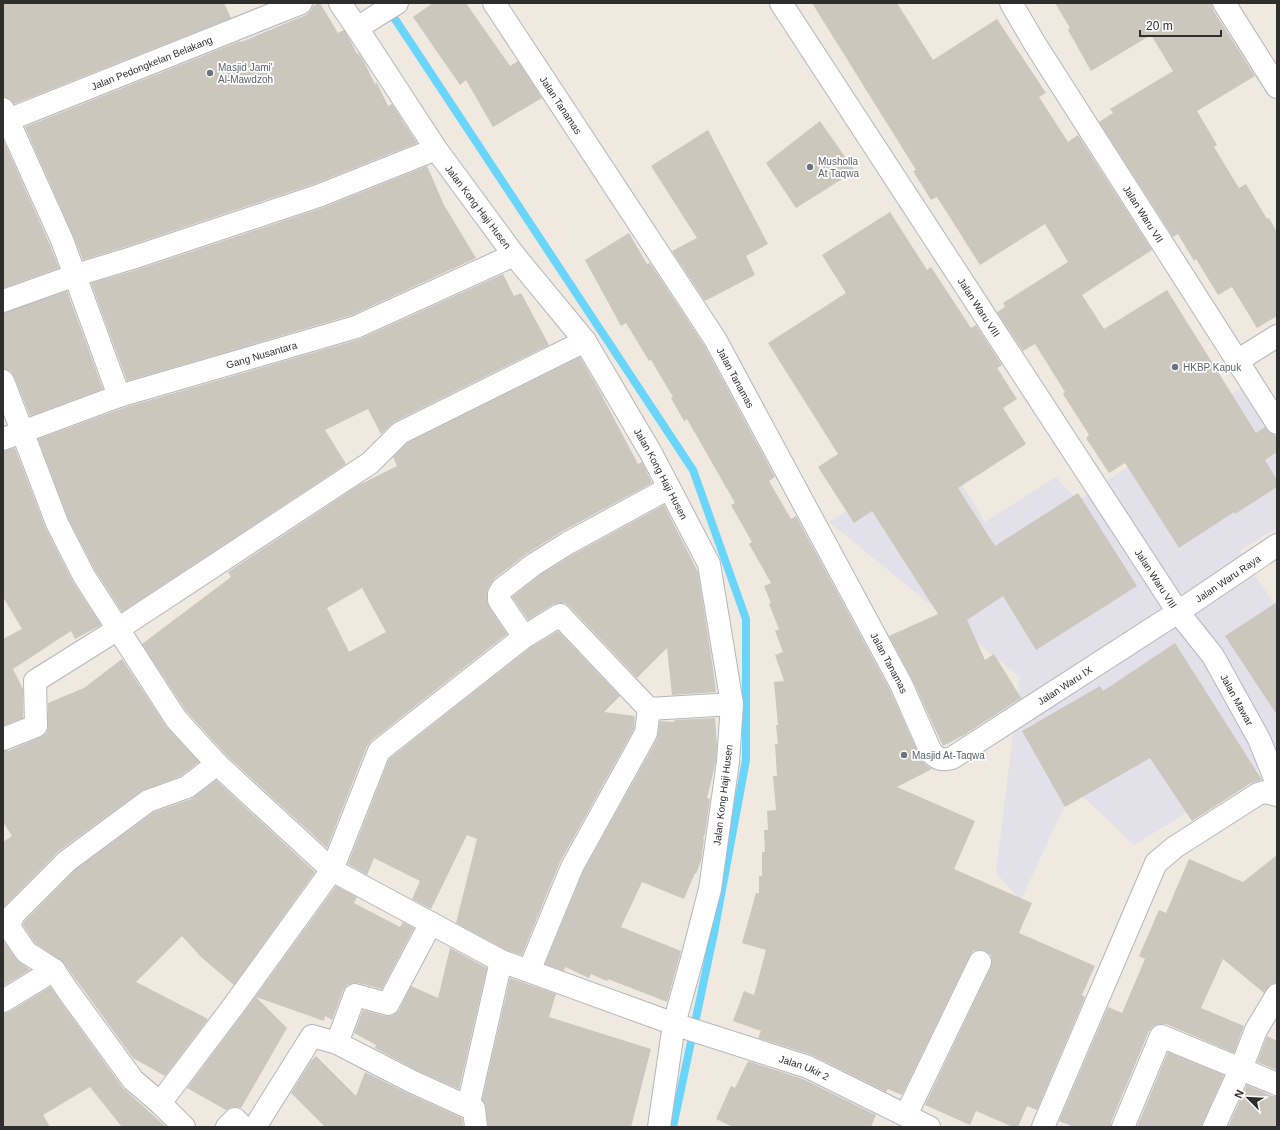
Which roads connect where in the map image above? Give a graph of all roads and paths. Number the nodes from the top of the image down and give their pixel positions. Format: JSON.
{"nodes":[{"id":1,"x":301,"y":3,"type":"edge"},
{"id":2,"x":340,"y":3,"type":"edge"},
{"id":3,"x":397,"y":3,"type":"edge"},
{"id":4,"x":494,"y":3,"type":"edge"},
{"id":5,"x":781,"y":3,"type":"edge"},
{"id":6,"x":1011,"y":3,"type":"edge"},
{"id":7,"x":1224,"y":3,"type":"edge"},
{"id":8,"x":362,"y":25,"type":"junction"},
{"id":9,"x":1277,"y":87,"type":"edge"},
{"id":10,"x":5,"y":117,"type":"edge"},
{"id":11,"x":436,"y":150,"type":"junction"},
{"id":12,"x":514,"y":255,"type":"junction"},
{"id":13,"x":76,"y":275,"type":"junction"},
{"id":14,"x":3,"y":302,"type":"edge"},
{"id":15,"x":1277,"y":336,"type":"edge"},
{"id":16,"x":585,"y":342,"type":"junction"},
{"id":17,"x":1237,"y":362,"type":"junction"},
{"id":18,"x":3,"y":381,"type":"edge"},
{"id":19,"x":119,"y":396,"type":"junction"},
{"id":20,"x":1277,"y":423,"type":"edge"},
{"id":21,"x":12,"y":436,"type":"edge"},
{"id":22,"x":669,"y":488,"type":"junction"},
{"id":23,"x":1277,"y":544,"type":"edge"},
{"id":24,"x":1178,"y":612,"type":"junction"},
{"id":25,"x":118,"y":628,"type":"junction"},
{"id":26,"x":524,"y":637,"type":"junction"},
{"id":27,"x":732,"y":704,"type":"junction"},
{"id":28,"x":649,"y":709,"type":"junction"},
{"id":29,"x":3,"y":739,"type":"edge"},
{"id":30,"x":952,"y":758,"type":"joint"},
{"id":31,"x":217,"y":764,"type":"junction"},
{"id":32,"x":1276,"y":794,"type":"edge"},
{"id":33,"x":332,"y":870,"type":"junction"},
{"id":34,"x":431,"y":923,"type":"junction"},
{"id":35,"x":501,"y":961,"type":"junction"},
{"id":36,"x":980,"y":962,"type":"dead end"},
{"id":37,"x":54,"y":970,"type":"junction"},
{"id":38,"x":529,"y":971,"type":"junction"},
{"id":39,"x":1277,"y":995,"type":"edge"},
{"id":40,"x":3,"y":1001,"type":"edge"},
{"id":41,"x":677,"y":1025,"type":"junction"},
{"id":42,"x":337,"y":1043,"type":"junction"},
{"id":43,"x":1240,"y":1070,"type":"junction"},
{"id":44,"x":1277,"y":1084,"type":"edge"},
{"id":45,"x":160,"y":1102,"type":"junction"},
{"id":46,"x":472,"y":1117,"type":"edge"},
{"id":47,"x":916,"y":1122,"type":"edge"},
{"id":48,"x":184,"y":1127,"type":"edge"},
{"id":49,"x":227,"y":1127,"type":"edge"},
{"id":50,"x":243,"y":1127,"type":"edge"},
{"id":51,"x":255,"y":1127,"type":"edge"},
{"id":52,"x":659,"y":1127,"type":"edge"},
{"id":53,"x":1043,"y":1127,"type":"edge"},
{"id":54,"x":1123,"y":1127,"type":"edge"},
{"id":55,"x":1214,"y":1127,"type":"edge"}],
"edges":[{"from":1,"to":10,"type":"street","name":"Jalan Pedongkelan Belakang"},
{"from":2,"to":8,"type":"street","name":"Jalan Kong Haji Husen"},
{"from":3,"to":8,"type":"street"},
{"from":4,"to":30,"type":"street","name":"Jalan Tanamas"},
{"from":5,"to":24,"type":"street","name":"Jalan Waru VIII"},
{"from":6,"to":17,"type":"street","name":"Jalan Waru VII"},
{"from":7,"to":9,"type":"street"},
{"from":8,"to":11,"type":"street","name":"Jalan Kong Haji Husen"},
{"from":10,"to":13,"type":"street"},
{"from":11,"to":12,"type":"street","name":"Jalan Kong Haji Husen"},
{"from":11,"to":13,"type":"street"},
{"from":12,"to":16,"type":"street","name":"Jalan Kong Haji Husen"},
{"from":12,"to":19,"type":"street","name":"Gang Nusantara"},
{"from":13,"to":14,"type":"street"},
{"from":13,"to":19,"type":"street"},
{"from":15,"to":17,"type":"street"},
{"from":16,"to":22,"type":"street","name":"Jalan Kong Haji Husen"},
{"from":16,"to":25,"type":"street"},
{"from":17,"to":20,"type":"street","name":"Jalan Waru VII"},
{"from":18,"to":21,"type":"street","name":"Jalan Ukir 2"},
{"from":19,"to":21,"type":"street","name":"Gang Nusantara"},
{"from":21,"to":25,"type":"street","name":"Jalan Ukir 2"},
{"from":22,"to":26,"type":"street"},
{"from":22,"to":27,"type":"street","name":"Jalan Kong Haji Husen"},
{"from":23,"to":24,"type":"street","name":"Jalan Waru Raya"},
{"from":24,"to":30,"type":"street","name":"Jalan Waru IX"},
{"from":24,"to":32,"type":"street","name":"Jalan Mawar"},
{"from":25,"to":29,"type":"street"},
{"from":25,"to":31,"type":"street","name":"Jalan Ukir 2"},
{"from":26,"to":28,"type":"street"},
{"from":26,"to":33,"type":"street"},
{"from":27,"to":28,"type":"street"},
{"from":27,"to":41,"type":"street","name":"Jalan Kong Haji Husen"},
{"from":28,"to":38,"type":"street"},
{"from":31,"to":33,"type":"street","name":"Jalan Ukir 2"},
{"from":31,"to":37,"type":"street"},
{"from":32,"to":53,"type":"street"},
{"from":33,"to":34,"type":"street","name":"Jalan Ukir 2"},
{"from":33,"to":45,"type":"street"},
{"from":34,"to":35,"type":"street","name":"Jalan Ukir 2"},
{"from":34,"to":42,"type":"street"},
{"from":35,"to":38,"type":"street","name":"Jalan Ukir 2"},
{"from":35,"to":46,"type":"street"},
{"from":36,"to":47,"type":"street"},
{"from":37,"to":40,"type":"street"},
{"from":37,"to":45,"type":"street"},
{"from":38,"to":41,"type":"street","name":"Jalan Ukir 2"},
{"from":39,"to":43,"type":"street"},
{"from":41,"to":47,"type":"street","name":"Jalan Ukir 2"},
{"from":41,"to":52,"type":"street","name":"Jalan Kong Haji Husen"},
{"from":42,"to":46,"type":"street"},
{"from":42,"to":51,"type":"street"},
{"from":43,"to":44,"type":"street"},
{"from":43,"to":54,"type":"street"},
{"from":43,"to":55,"type":"street"},
{"from":45,"to":48,"type":"street"},
{"from":49,"to":50,"type":"street"}]}
